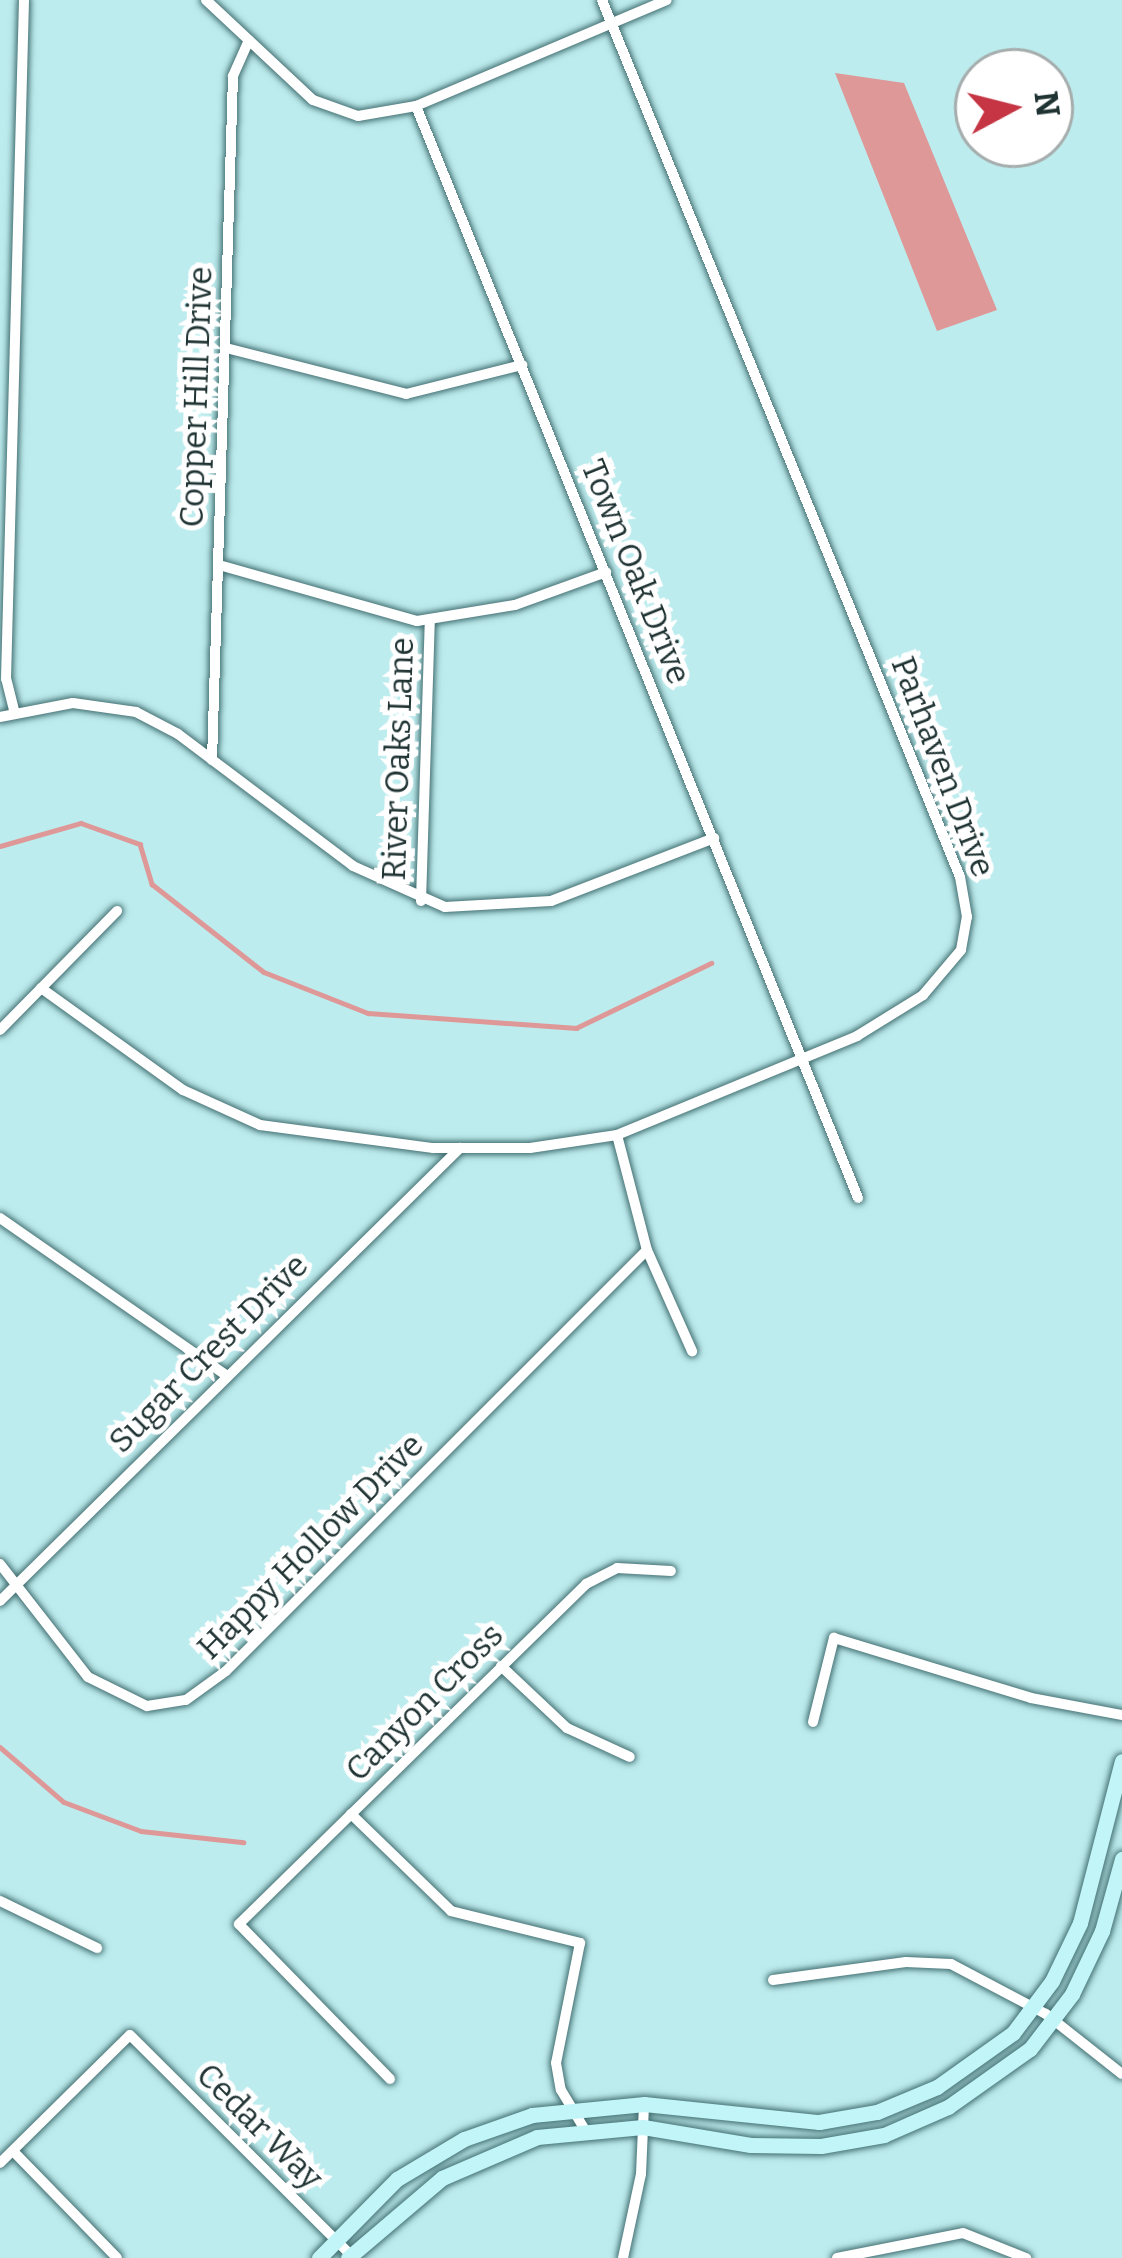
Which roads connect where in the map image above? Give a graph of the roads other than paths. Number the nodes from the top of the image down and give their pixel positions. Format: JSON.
{"nodes":[{"id":1,"x":24,"y":0,"type":"edge"},
{"id":2,"x":206,"y":0,"type":"edge"},
{"id":3,"x":602,"y":0,"type":"edge"},
{"id":4,"x":667,"y":0,"type":"edge"},
{"id":5,"x":610,"y":22,"type":"junction"},
{"id":6,"x":250,"y":40,"type":"junction"},
{"id":7,"x":416,"y":106,"type":"junction"},
{"id":8,"x":226,"y":348,"type":"junction"},
{"id":9,"x":7,"y":361,"type":"edge"},
{"id":10,"x":522,"y":365,"type":"junction"},
{"id":11,"x":219,"y":565,"type":"junction"},
{"id":12,"x":606,"y":572,"type":"junction"},
{"id":13,"x":430,"y":620,"type":"junction"},
{"id":14,"x":14,"y":710,"type":"junction"},
{"id":15,"x":0,"y":717,"type":"edge"},
{"id":16,"x":212,"y":760,"type":"junction"},
{"id":17,"x":714,"y":838,"type":"junction"},
{"id":18,"x":421,"y":901,"type":"junction"},
{"id":19,"x":118,"y":911,"type":"dead end"},
{"id":20,"x":41,"y":988,"type":"junction"},
{"id":21,"x":0,"y":1030,"type":"edge"},
{"id":22,"x":806,"y":1058,"type":"junction"},
{"id":23,"x":617,"y":1135,"type":"junction"},
{"id":24,"x":460,"y":1148,"type":"junction"},
{"id":25,"x":858,"y":1198,"type":"dead end"},
{"id":26,"x":0,"y":1218,"type":"edge"},
{"id":27,"x":647,"y":1250,"type":"junction"},
{"id":28,"x":692,"y":1351,"type":"dead end"},
{"id":29,"x":226,"y":1375,"type":"junction"},
{"id":30,"x":0,"y":1564,"type":"edge"},
{"id":31,"x":671,"y":1571,"type":"dead end"},
{"id":32,"x":13,"y":1587,"type":"junction"},
{"id":33,"x":0,"y":1601,"type":"edge"},
{"id":34,"x":501,"y":1666,"type":"junction"},
{"id":35,"x":1122,"y":1715,"type":"edge"},
{"id":36,"x":813,"y":1722,"type":"dead end"},
{"id":37,"x":630,"y":1756,"type":"dead end"},
{"id":38,"x":1122,"y":1761,"type":"edge"},
{"id":39,"x":351,"y":1814,"type":"junction"},
{"id":40,"x":1122,"y":1859,"type":"edge"},
{"id":41,"x":0,"y":1901,"type":"edge"},
{"id":42,"x":98,"y":1948,"type":"dead end"},
{"id":43,"x":773,"y":1980,"type":"dead end"},
{"id":44,"x":1033,"y":2008,"type":"junction"},
{"id":45,"x":1053,"y":2020,"type":"junction"},
{"id":46,"x":1122,"y":2074,"type":"edge"},
{"id":47,"x":390,"y":2079,"type":"dead end"},
{"id":48,"x":644,"y":2104,"type":"junction"},
{"id":49,"x":570,"y":2108,"type":"junction"},
{"id":50,"x":643,"y":2127,"type":"junction"},
{"id":51,"x":585,"y":2131,"type":"junction"},
{"id":52,"x":13,"y":2151,"type":"junction"},
{"id":53,"x":0,"y":2163,"type":"edge"},
{"id":54,"x":333,"y":2239,"type":"junction"},
{"id":55,"x":1002,"y":2244,"type":"junction"},
{"id":56,"x":349,"y":2256,"type":"edge"},
{"id":57,"x":117,"y":2258,"type":"edge"},
{"id":58,"x":319,"y":2258,"type":"edge"},
{"id":59,"x":623,"y":2258,"type":"edge"},
{"id":60,"x":837,"y":2258,"type":"edge"},
{"id":61,"x":998,"y":2258,"type":"edge"},
{"id":62,"x":1026,"y":2258,"type":"edge"}],
"edges":[{"from":1,"to":9,"type":"street"},
{"from":2,"to":6,"type":"street"},
{"from":3,"to":5,"type":"street","name":"Parhaven Drive"},
{"from":4,"to":5,"type":"street"},
{"from":5,"to":7,"type":"street"},
{"from":5,"to":22,"type":"street","name":"Parhaven Drive"},
{"from":6,"to":7,"type":"street"},
{"from":6,"to":8,"type":"street","name":"Copper Hill Drive"},
{"from":7,"to":10,"type":"street","name":"Town Oak Drive"},
{"from":8,"to":10,"type":"street"},
{"from":8,"to":11,"type":"street","name":"Copper Hill Drive"},
{"from":9,"to":14,"type":"street"},
{"from":10,"to":12,"type":"street","name":"Town Oak Drive"},
{"from":11,"to":13,"type":"street"},
{"from":11,"to":16,"type":"street","name":"Copper Hill Drive"},
{"from":12,"to":13,"type":"street"},
{"from":12,"to":17,"type":"street","name":"Town Oak Drive"},
{"from":13,"to":18,"type":"street","name":"River Oaks Lane"},
{"from":14,"to":15,"type":"street"},
{"from":14,"to":16,"type":"street"},
{"from":16,"to":18,"type":"street"},
{"from":17,"to":18,"type":"street"},
{"from":17,"to":22,"type":"street","name":"Town Oak Drive"},
{"from":19,"to":20,"type":"street"},
{"from":20,"to":21,"type":"street"},
{"from":20,"to":24,"type":"street","name":"Parhaven Drive"},
{"from":22,"to":23,"type":"street","name":"Parhaven Drive"},
{"from":22,"to":25,"type":"street","name":"Town Oak Drive"},
{"from":23,"to":24,"type":"street","name":"Parhaven Drive"},
{"from":23,"to":27,"type":"street"},
{"from":24,"to":29,"type":"street","name":"Sugar Crest Drive"},
{"from":26,"to":29,"type":"street"},
{"from":27,"to":28,"type":"street"},
{"from":27,"to":32,"type":"street","name":"Happy Hollow Drive"},
{"from":29,"to":32,"type":"street","name":"Sugar Crest Drive"},
{"from":30,"to":32,"type":"street","name":"Happy Hollow Drive"},
{"from":31,"to":34,"type":"street","name":"Canyon Cross"},
{"from":32,"to":33,"type":"street","name":"Sugar Crest Drive"},
{"from":34,"to":37,"type":"street"},
{"from":34,"to":39,"type":"street","name":"Canyon Cross"},
{"from":35,"to":36,"type":"street"},
{"from":38,"to":44,"type":"street"},
{"from":39,"to":47,"type":"street","name":"Canyon Cross"},
{"from":39,"to":49,"type":"street"},
{"from":40,"to":45,"type":"street"},
{"from":41,"to":42,"type":"street"},
{"from":43,"to":44,"type":"street"},
{"from":44,"to":45,"type":"street"},
{"from":44,"to":48,"type":"street"},
{"from":45,"to":46,"type":"street"},
{"from":45,"to":50,"type":"street"},
{"from":48,"to":49,"type":"street"},
{"from":48,"to":50,"type":"street"},
{"from":49,"to":51,"type":"street"},
{"from":49,"to":54,"type":"street"},
{"from":50,"to":51,"type":"street"},
{"from":50,"to":59,"type":"street"},
{"from":51,"to":56,"type":"street"},
{"from":52,"to":53,"type":"street"},
{"from":52,"to":54,"type":"street","name":"Cedar Way"},
{"from":52,"to":57,"type":"street"},
{"from":54,"to":56,"type":"street","name":"Cedar Way"},
{"from":54,"to":58,"type":"street"},
{"from":55,"to":60,"type":"street"},
{"from":55,"to":61,"type":"street"},
{"from":55,"to":62,"type":"street"}]}
